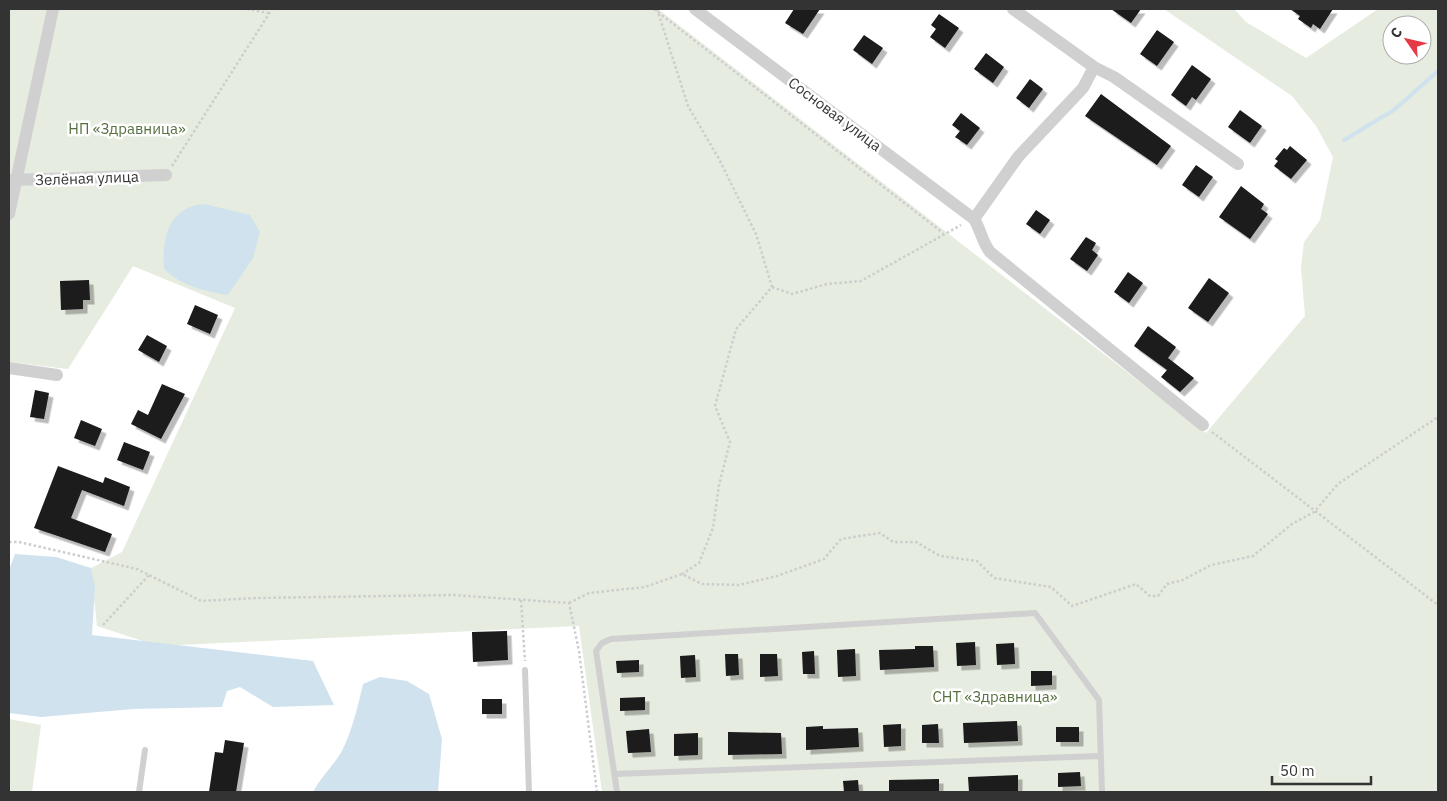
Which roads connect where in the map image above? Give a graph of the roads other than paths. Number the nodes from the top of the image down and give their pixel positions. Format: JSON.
{"nodes":[{"id":1,"x":54,"y":9,"type":"edge"},
{"id":2,"x":696,"y":9,"type":"edge"},
{"id":3,"x":1013,"y":9,"type":"edge"},
{"id":4,"x":1094,"y":67,"type":"junction"},
{"id":5,"x":1238,"y":164,"type":"dead end"},
{"id":6,"x":166,"y":174,"type":"road end"},
{"id":7,"x":13,"y":180,"type":"edge"},
{"id":8,"x":9,"y":214,"type":"edge"},
{"id":9,"x":974,"y":219,"type":"junction"},
{"id":10,"x":9,"y":368,"type":"edge"},
{"id":11,"x":57,"y":375,"type":"dead end"},
{"id":12,"x":1203,"y":424,"type":"road end"},
{"id":13,"x":525,"y":670,"type":"road end"},
{"id":14,"x":145,"y":750,"type":"dead end"},
{"id":15,"x":1100,"y":756,"type":"junction"},
{"id":16,"x":615,"y":774,"type":"junction"},
{"id":17,"x":139,"y":792,"type":"edge"},
{"id":18,"x":529,"y":792,"type":"edge"},
{"id":19,"x":617,"y":792,"type":"edge"},
{"id":20,"x":1102,"y":792,"type":"edge"}],
"edges":[{"from":1,"to":7,"type":"street"},
{"from":2,"to":9,"type":"street","name":"Сосновая улица"},
{"from":3,"to":4,"type":"street"},
{"from":4,"to":5,"type":"street"},
{"from":4,"to":9,"type":"street"},
{"from":6,"to":7,"type":"street","name":"Зелёная улица"},
{"from":7,"to":8,"type":"street"},
{"from":9,"to":12,"type":"street"},
{"from":10,"to":11,"type":"street"},
{"from":13,"to":18,"type":"lane"},
{"from":14,"to":17,"type":"lane"},
{"from":15,"to":16,"type":"lane"},
{"from":15,"to":16,"type":"lane"},
{"from":15,"to":20,"type":"lane"},
{"from":16,"to":19,"type":"lane"}]}
